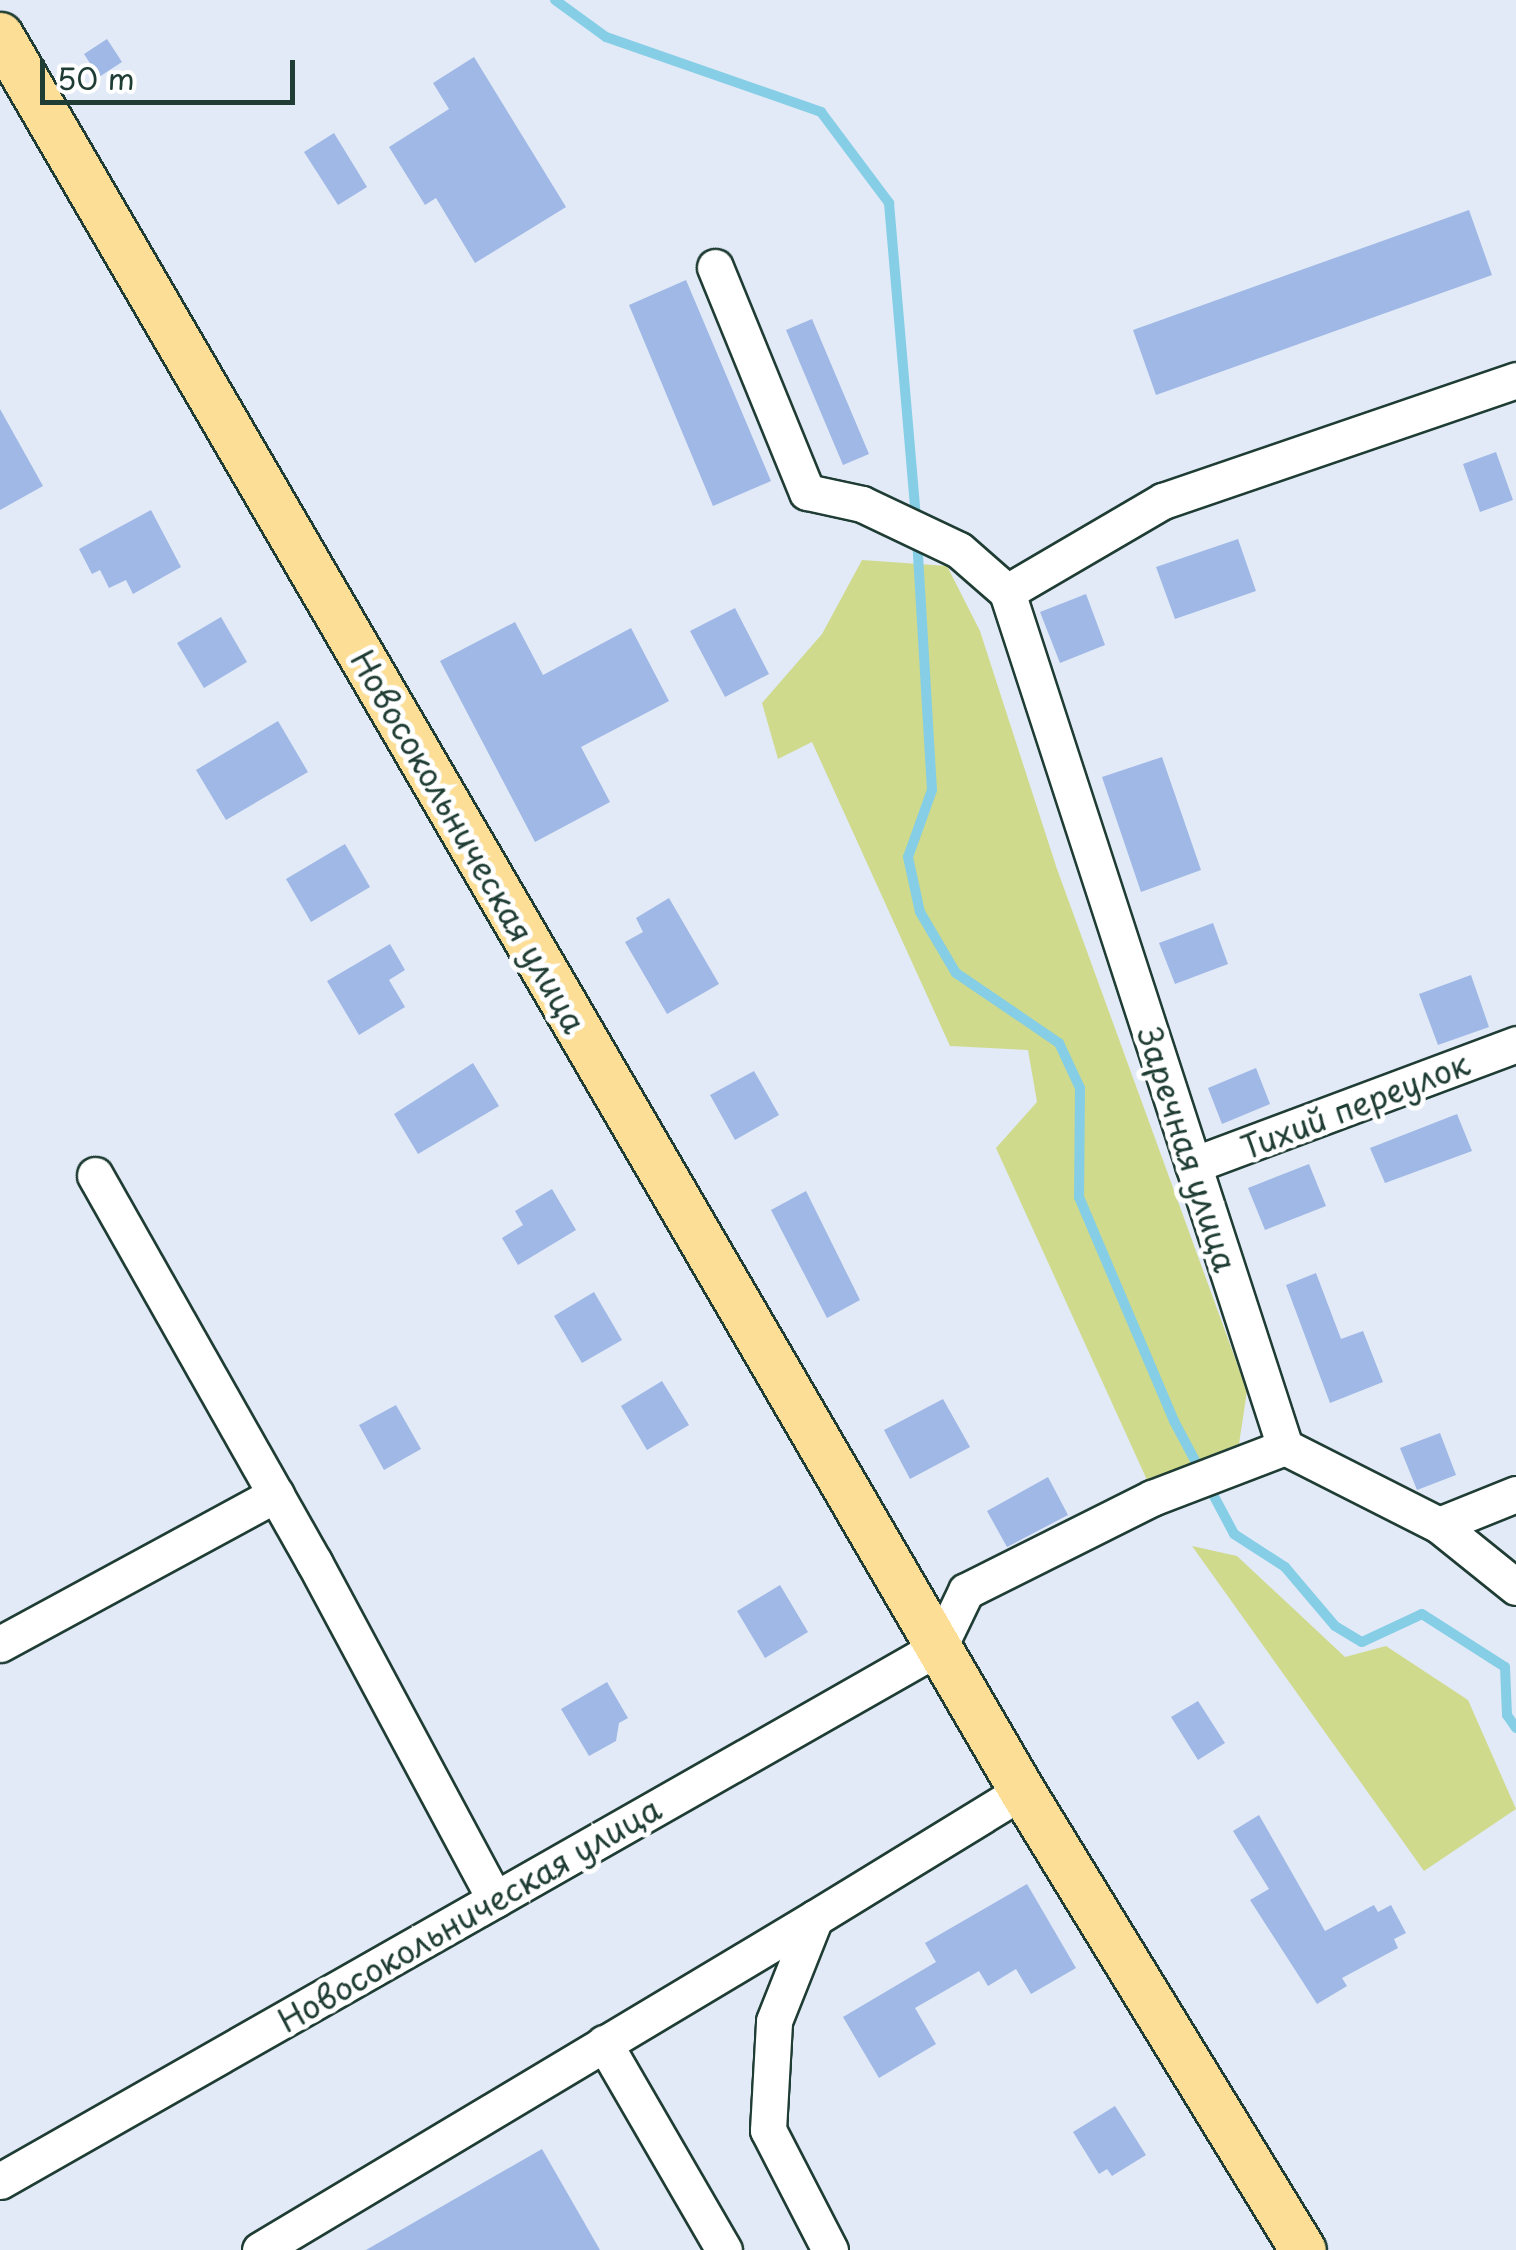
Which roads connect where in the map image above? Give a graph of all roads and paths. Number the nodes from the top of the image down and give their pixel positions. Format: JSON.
{"nodes":[{"id":1,"x":0,"y":35,"type":"edge"},
{"id":2,"x":715,"y":266,"type":"dead end"},
{"id":3,"x":1514,"y":387,"type":"edge"},
{"id":4,"x":1008,"y":592,"type":"junction"},
{"id":5,"x":1516,"y":1044,"type":"edge"},
{"id":6,"x":1193,"y":1165,"type":"junction"},
{"id":7,"x":95,"y":1175,"type":"dead end"},
{"id":8,"x":1284,"y":1447,"type":"junction"},
{"id":9,"x":276,"y":1494,"type":"junction"},
{"id":10,"x":1516,"y":1494,"type":"edge"},
{"id":11,"x":1439,"y":1525,"type":"junction"},
{"id":12,"x":1516,"y":1587,"type":"edge"},
{"id":13,"x":0,"y":1644,"type":"edge"},
{"id":14,"x":939,"y":1647,"type":"junction"},
{"id":15,"x":1022,"y":1791,"type":"junction"},
{"id":16,"x":494,"y":1900,"type":"junction"},
{"id":17,"x":815,"y":1918,"type":"junction"},
{"id":18,"x":604,"y":2043,"type":"junction"},
{"id":19,"x":0,"y":2181,"type":"edge"},
{"id":20,"x":260,"y":2250,"type":"edge"},
{"id":21,"x":724,"y":2250,"type":"edge"},
{"id":22,"x":830,"y":2250,"type":"edge"},
{"id":23,"x":1303,"y":2250,"type":"edge"}],
"edges":[{"from":1,"to":14,"type":"main road","name":"Новосокольническая улица"},
{"from":2,"to":4,"type":"street"},
{"from":3,"to":4,"type":"street"},
{"from":4,"to":6,"type":"street","name":"Заречная улица"},
{"from":5,"to":6,"type":"street","name":"Тихий переулок"},
{"from":6,"to":8,"type":"street","name":"Заречная улица"},
{"from":7,"to":9,"type":"street"},
{"from":8,"to":11,"type":"street"},
{"from":8,"to":14,"type":"street"},
{"from":9,"to":13,"type":"street"},
{"from":9,"to":16,"type":"street"},
{"from":10,"to":11,"type":"street"},
{"from":11,"to":12,"type":"street"},
{"from":14,"to":15,"type":"main road","name":"Новосокольническая улица"},
{"from":14,"to":16,"type":"street","name":"Новосокольническая улица"},
{"from":15,"to":17,"type":"street"},
{"from":15,"to":23,"type":"main road","name":"Новосокольническая улица"},
{"from":16,"to":19,"type":"street","name":"Новосокольническая улица"},
{"from":17,"to":18,"type":"street"},
{"from":17,"to":22,"type":"street"},
{"from":18,"to":20,"type":"street"},
{"from":18,"to":21,"type":"street"}]}
